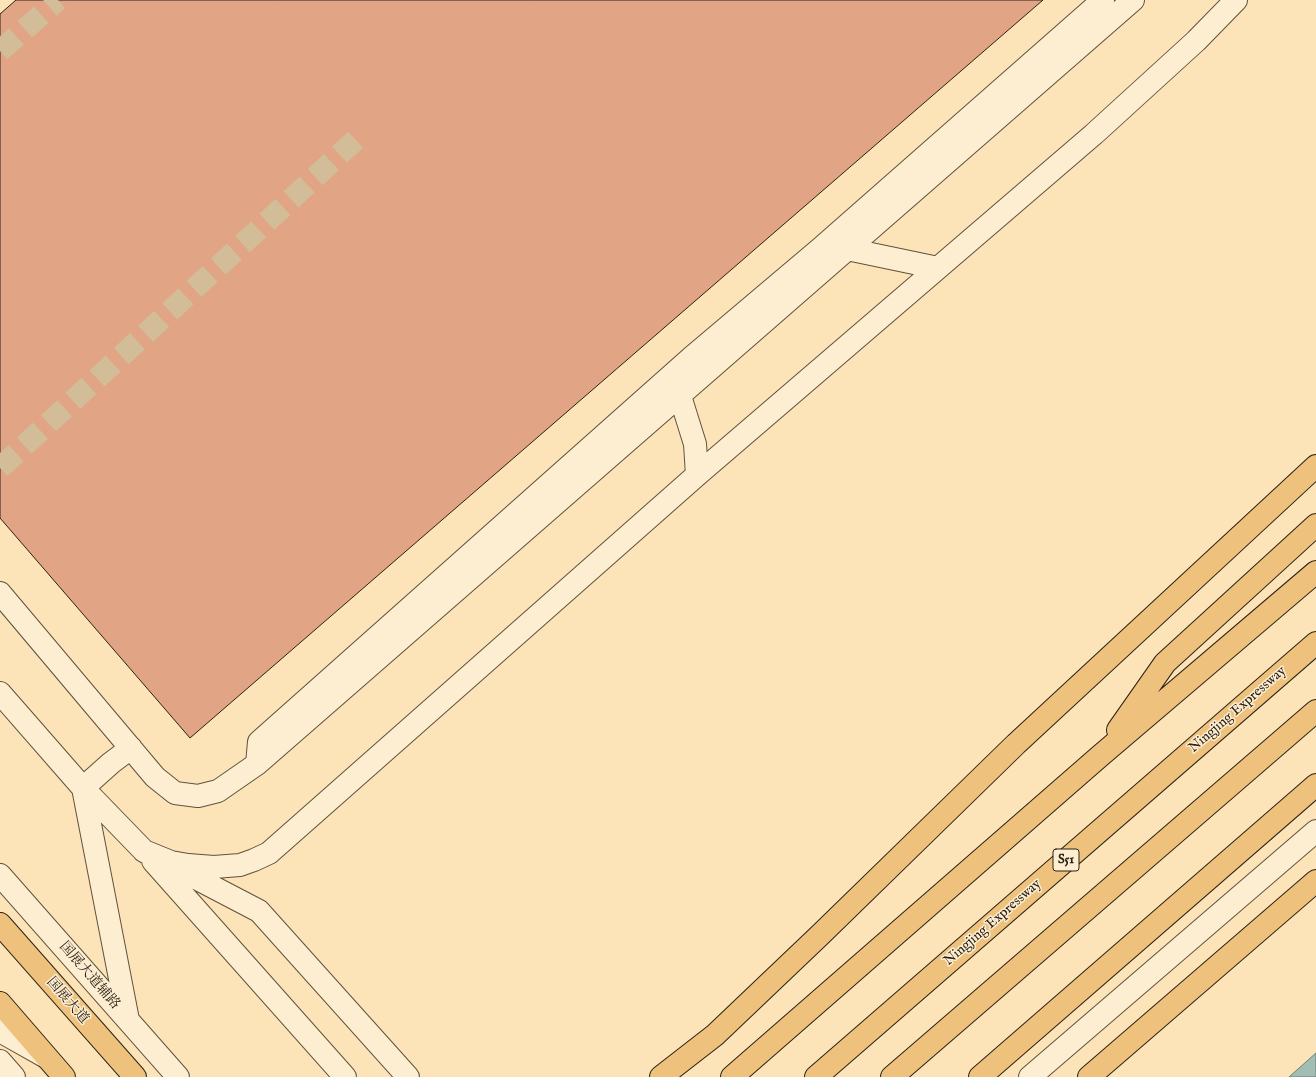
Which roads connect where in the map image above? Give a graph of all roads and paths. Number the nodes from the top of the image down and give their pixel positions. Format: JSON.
{"nodes":[{"id":1,"x":1103,"y":0,"type":"edge"},
{"id":2,"x":1133,"y":0,"type":"edge"},
{"id":3,"x":1236,"y":0,"type":"edge"},
{"id":4,"x":820,"y":249,"type":"junction"},
{"id":5,"x":847,"y":249,"type":"junction"},
{"id":6,"x":938,"y":268,"type":"junction"},
{"id":7,"x":691,"y":358,"type":"junction"},
{"id":8,"x":680,"y":396,"type":"junction"},
{"id":9,"x":1316,"y":466,"type":"edge"},
{"id":10,"x":697,"y":475,"type":"junction"},
{"id":11,"x":1316,"y":525,"type":"edge"},
{"id":12,"x":1316,"y":572,"type":"edge"},
{"id":13,"x":0,"y":593,"type":"edge"},
{"id":14,"x":1316,"y":643,"type":"edge"},
{"id":15,"x":0,"y":693,"type":"edge"},
{"id":16,"x":1316,"y":711,"type":"edge"},
{"id":17,"x":132,"y":748,"type":"junction"},
{"id":18,"x":1100,"y":756,"type":"junction"},
{"id":19,"x":257,"y":764,"type":"junction"},
{"id":20,"x":1316,"y":785,"type":"edge"},
{"id":21,"x":83,"y":788,"type":"junction"},
{"id":22,"x":1316,"y":831,"type":"edge"},
{"id":23,"x":144,"y":851,"type":"junction"},
{"id":24,"x":0,"y":875,"type":"edge"},
{"id":25,"x":1316,"y":881,"type":"edge"},
{"id":26,"x":0,"y":924,"type":"edge"},
{"id":27,"x":0,"y":1003,"type":"edge"},
{"id":28,"x":128,"y":1022,"type":"junction"},
{"id":29,"x":0,"y":1031,"type":"edge"},
{"id":30,"x":49,"y":1060,"type":"junction"},
{"id":31,"x":0,"y":1061,"type":"edge"},
{"id":32,"x":1095,"y":1072,"type":"edge"},
{"id":33,"x":14,"y":1077,"type":"edge"},
{"id":34,"x":64,"y":1077,"type":"edge"},
{"id":35,"x":135,"y":1077,"type":"edge"},
{"id":36,"x":178,"y":1077,"type":"edge"},
{"id":37,"x":345,"y":1077,"type":"edge"},
{"id":38,"x":408,"y":1077,"type":"edge"},
{"id":39,"x":661,"y":1077,"type":"edge"},
{"id":40,"x":732,"y":1077,"type":"edge"},
{"id":41,"x":816,"y":1077,"type":"edge"},
{"id":42,"x":892,"y":1077,"type":"edge"},
{"id":43,"x":980,"y":1077,"type":"edge"},
{"id":44,"x":1030,"y":1077,"type":"edge"}],
"edges":[{"from":1,"to":4,"type":"street"},
{"from":2,"to":5,"type":"street"},
{"from":3,"to":6,"type":"street"},
{"from":4,"to":5,"type":"street"},
{"from":4,"to":7,"type":"street"},
{"from":5,"to":6,"type":"street"},
{"from":5,"to":8,"type":"street"},
{"from":6,"to":10,"type":"street"},
{"from":7,"to":8,"type":"street"},
{"from":7,"to":19,"type":"street"},
{"from":8,"to":10,"type":"street"},
{"from":8,"to":19,"type":"street"},
{"from":9,"to":39,"type":"main road"},
{"from":10,"to":23,"type":"street"},
{"from":11,"to":18,"type":"main road"},
{"from":12,"to":18,"type":"main road"},
{"from":13,"to":17,"type":"street"},
{"from":14,"to":41,"type":"main road","name":"Ningjing Expressway","number":"S51"},
{"from":15,"to":21,"type":"street"},
{"from":16,"to":42,"type":"main road"},
{"from":17,"to":19,"type":"street"},
{"from":17,"to":21,"type":"street"},
{"from":18,"to":40,"type":"main road"},
{"from":20,"to":43,"type":"main road"},
{"from":21,"to":23,"type":"street"},
{"from":21,"to":28,"type":"street"},
{"from":22,"to":44,"type":"street"},
{"from":23,"to":37,"type":"street"},
{"from":23,"to":38,"type":"street"},
{"from":24,"to":28,"type":"street","name":"国展大道辅路"},
{"from":25,"to":32,"type":"main road"},
{"from":26,"to":35,"type":"main road","name":"国展大道"},
{"from":27,"to":30,"type":"main road"},
{"from":28,"to":36,"type":"street","name":"国展大道辅路"},
{"from":29,"to":30,"type":"street"},
{"from":30,"to":34,"type":"main road"},
{"from":31,"to":33,"type":"street"}]}
